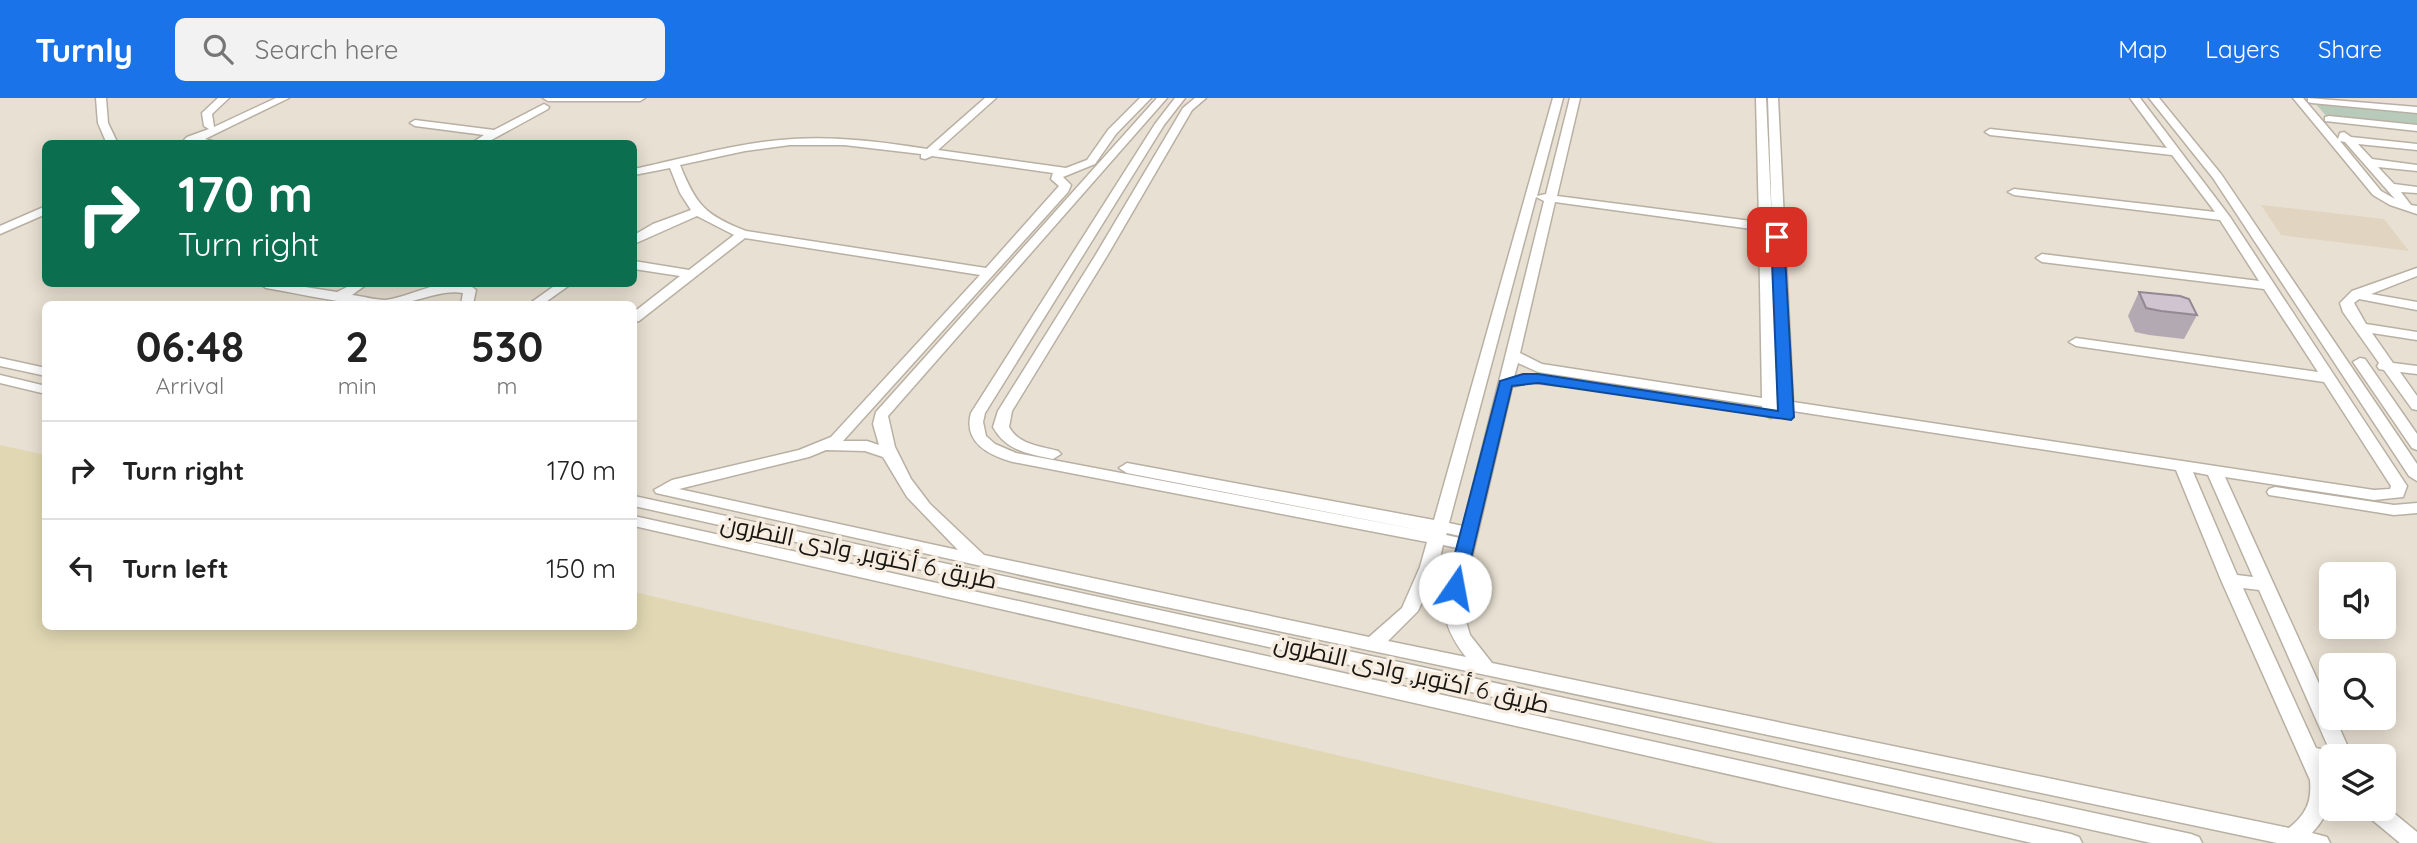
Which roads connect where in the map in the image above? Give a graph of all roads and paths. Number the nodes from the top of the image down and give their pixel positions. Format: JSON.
{"nodes":[{"id":1,"x":101,"y":98,"type":"edge"},
{"id":2,"x":224,"y":98,"type":"edge"},
{"id":3,"x":272,"y":98,"type":"edge"},
{"id":4,"x":284,"y":98,"type":"edge"},
{"id":5,"x":640,"y":98,"type":"edge"},
{"id":6,"x":976,"y":98,"type":"edge"},
{"id":7,"x":991,"y":98,"type":"edge"},
{"id":8,"x":1146,"y":98,"type":"edge"},
{"id":9,"x":1162,"y":98,"type":"edge"},
{"id":10,"x":1181,"y":98,"type":"edge"},
{"id":11,"x":1201,"y":98,"type":"edge"},
{"id":12,"x":1558,"y":98,"type":"edge"},
{"id":13,"x":1575,"y":98,"type":"edge"},
{"id":14,"x":1761,"y":98,"type":"edge"},
{"id":15,"x":1773,"y":98,"type":"edge"},
{"id":16,"x":2135,"y":98,"type":"edge"},
{"id":17,"x":2154,"y":98,"type":"edge"},
{"id":18,"x":2298,"y":98,"type":"edge"},
{"id":19,"x":2311,"y":99,"type":"edge"},
{"id":20,"x":546,"y":102,"type":"edge"},
{"id":21,"x":2417,"y":110,"type":"edge"},
{"id":22,"x":2329,"y":119,"type":"junction"},
{"id":23,"x":415,"y":123,"type":"dead end"},
{"id":24,"x":208,"y":126,"type":"junction"},
{"id":25,"x":2417,"y":128,"type":"edge"},
{"id":26,"x":1990,"y":132,"type":"dead end"},
{"id":27,"x":494,"y":133,"type":"junction"},
{"id":28,"x":2333,"y":138,"type":"junction"},
{"id":29,"x":2347,"y":139,"type":"junction"},
{"id":30,"x":111,"y":140,"type":"edge"},
{"id":31,"x":187,"y":140,"type":"edge"},
{"id":32,"x":191,"y":140,"type":"edge"},
{"id":33,"x":482,"y":140,"type":"edge"},
{"id":34,"x":2417,"y":147,"type":"edge"},
{"id":35,"x":1108,"y":149,"type":"junction"},
{"id":36,"x":2177,"y":152,"type":"junction"},
{"id":37,"x":919,"y":154,"type":"junction"},
{"id":38,"x":2368,"y":162,"type":"junction"},
{"id":39,"x":1136,"y":163,"type":"junction"},
{"id":40,"x":1154,"y":165,"type":"junction"},
{"id":41,"x":675,"y":167,"type":"junction"},
{"id":42,"x":2417,"y":168,"type":"edge"},
{"id":43,"x":637,"y":172,"type":"edge"},
{"id":44,"x":1060,"y":174,"type":"junction"},
{"id":45,"x":2191,"y":174,"type":"junction"},
{"id":46,"x":1092,"y":175,"type":"junction"},
{"id":47,"x":2217,"y":176,"type":"junction"},
{"id":48,"x":637,"y":177,"type":"edge"},
{"id":49,"x":2390,"y":187,"type":"junction"},
{"id":50,"x":2417,"y":190,"type":"edge"},
{"id":51,"x":1531,"y":192,"type":"junction"},
{"id":52,"x":2014,"y":192,"type":"dead end"},
{"id":53,"x":1552,"y":195,"type":"junction"},
{"id":54,"x":42,"y":211,"type":"edge"},
{"id":55,"x":696,"y":212,"type":"junction"},
{"id":56,"x":2415,"y":212,"type":"edge"},
{"id":57,"x":2224,"y":217,"type":"junction"},
{"id":58,"x":1032,"y":223,"type":"junction"},
{"id":59,"x":1047,"y":225,"type":"junction"},
{"id":60,"x":1771,"y":225,"type":"junction"},
{"id":61,"x":0,"y":230,"type":"edge"},
{"id":62,"x":743,"y":234,"type":"junction"},
{"id":63,"x":637,"y":238,"type":"edge"},
{"id":64,"x":2042,"y":258,"type":"dead end"},
{"id":65,"x":637,"y":265,"type":"edge"},
{"id":66,"x":987,"y":272,"type":"junction"},
{"id":67,"x":2417,"y":272,"type":"edge"},
{"id":68,"x":691,"y":274,"type":"junction"},
{"id":69,"x":2270,"y":286,"type":"junction"},
{"id":70,"x":300,"y":287,"type":"edge"},
{"id":71,"x":356,"y":287,"type":"edge"},
{"id":72,"x":450,"y":287,"type":"edge"},
{"id":73,"x":560,"y":287,"type":"edge"},
{"id":74,"x":2357,"y":294,"type":"junction"},
{"id":75,"x":340,"y":296,"type":"junction"},
{"id":76,"x":368,"y":301,"type":"edge"},
{"id":77,"x":395,"y":301,"type":"edge"},
{"id":78,"x":539,"y":301,"type":"edge"},
{"id":79,"x":2417,"y":306,"type":"edge"},
{"id":80,"x":637,"y":316,"type":"edge"},
{"id":81,"x":2363,"y":328,"type":"junction"},
{"id":82,"x":932,"y":332,"type":"junction"},
{"id":83,"x":950,"y":335,"type":"junction"},
{"id":84,"x":2417,"y":336,"type":"edge"},
{"id":85,"x":2076,"y":342,"type":"dead end"},
{"id":86,"x":921,"y":345,"type":"junction"},
{"id":87,"x":939,"y":348,"type":"junction"},
{"id":88,"x":1512,"y":354,"type":"junction"},
{"id":89,"x":0,"y":362,"type":"edge"},
{"id":90,"x":2391,"y":367,"type":"junction"},
{"id":91,"x":2417,"y":370,"type":"edge"},
{"id":92,"x":42,"y":371,"type":"edge"},
{"id":93,"x":891,"y":378,"type":"junction"},
{"id":94,"x":2329,"y":378,"type":"junction"},
{"id":95,"x":0,"y":379,"type":"edge"},
{"id":96,"x":909,"y":382,"type":"junction"},
{"id":97,"x":1505,"y":384,"type":"junction"},
{"id":98,"x":42,"y":389,"type":"edge"},
{"id":99,"x":2379,"y":390,"type":"junction"},
{"id":100,"x":873,"y":399,"type":"junction"},
{"id":101,"x":2413,"y":400,"type":"edge"},
{"id":102,"x":891,"y":402,"type":"junction"},
{"id":103,"x":1778,"y":410,"type":"junction"},
{"id":104,"x":2417,"y":445,"type":"edge"},
{"id":105,"x":826,"y":446,"type":"junction"},
{"id":106,"x":890,"y":454,"type":"junction"},
{"id":107,"x":2185,"y":473,"type":"junction"},
{"id":108,"x":2417,"y":476,"type":"edge"},
{"id":109,"x":2217,"y":478,"type":"junction"},
{"id":110,"x":637,"y":502,"type":"edge"},
{"id":111,"x":2417,"y":508,"type":"edge"},
{"id":112,"x":637,"y":522,"type":"edge"},
{"id":113,"x":1439,"y":533,"type":"junction"},
{"id":114,"x":1467,"y":538,"type":"junction"},
{"id":115,"x":979,"y":559,"type":"junction"},
{"id":116,"x":1429,"y":567,"type":"junction"},
{"id":117,"x":1459,"y":572,"type":"junction"},
{"id":118,"x":2230,"y":579,"type":"junction"},
{"id":119,"x":2265,"y":585,"type":"junction"},
{"id":120,"x":1374,"y":643,"type":"junction"},
{"id":121,"x":1485,"y":666,"type":"junction"},
{"id":122,"x":1620,"y":695,"type":"junction"},
{"id":123,"x":1618,"y":719,"type":"junction"},
{"id":124,"x":1616,"y":743,"type":"junction"},
{"id":125,"x":2337,"y":744,"type":"edge"},
{"id":126,"x":2309,"y":754,"type":"junction"},
{"id":127,"x":2319,"y":756,"type":"edge"},
{"id":128,"x":2388,"y":821,"type":"edge"},
{"id":129,"x":2292,"y":837,"type":"junction"},
{"id":130,"x":2070,"y":843,"type":"edge"},
{"id":131,"x":2191,"y":843,"type":"edge"},
{"id":132,"x":2319,"y":843,"type":"edge"},
{"id":133,"x":2415,"y":843,"type":"edge"}],
"edges":[{"from":1,"to":30,"type":"street"},
{"from":2,"to":24,"type":"street"},
{"from":3,"to":24,"type":"street"},
{"from":4,"to":32,"type":"street"},
{"from":5,"to":20,"type":"street"},
{"from":6,"to":37,"type":"street"},
{"from":7,"to":37,"type":"street"},
{"from":8,"to":35,"type":"street"},
{"from":9,"to":35,"type":"street"},
{"from":10,"to":39,"type":"street"},
{"from":11,"to":40,"type":"street"},
{"from":12,"to":51,"type":"street"},
{"from":13,"to":53,"type":"street"},
{"from":14,"to":60,"type":"street"},
{"from":15,"to":60,"type":"street"},
{"from":16,"to":36,"type":"street"},
{"from":17,"to":47,"type":"street"},
{"from":18,"to":28,"type":"street"},
{"from":19,"to":21,"type":"street"},
{"from":19,"to":22,"type":"street"},
{"from":20,"to":27,"type":"street"},
{"from":22,"to":25,"type":"street"},
{"from":22,"to":29,"type":"street"},
{"from":23,"to":27,"type":"street"},
{"from":24,"to":31,"type":"street"},
{"from":26,"to":36,"type":"street"},
{"from":27,"to":33,"type":"street"},
{"from":28,"to":29,"type":"street"},
{"from":28,"to":56,"type":"street"},
{"from":29,"to":34,"type":"street"},
{"from":29,"to":38,"type":"street"},
{"from":35,"to":44,"type":"street"},
{"from":35,"to":46,"type":"street"},
{"from":36,"to":45,"type":"street"},
{"from":37,"to":41,"type":"street"},
{"from":37,"to":44,"type":"street"},
{"from":38,"to":42,"type":"street"},
{"from":38,"to":49,"type":"street"},
{"from":39,"to":40,"type":"street"},
{"from":39,"to":113,"type":"street"},
{"from":40,"to":113,"type":"street"},
{"from":41,"to":43,"type":"street"},
{"from":41,"to":48,"type":"street"},
{"from":41,"to":55,"type":"street"},
{"from":44,"to":46,"type":"street"},
{"from":44,"to":58,"type":"street"},
{"from":45,"to":47,"type":"street"},
{"from":45,"to":57,"type":"street"},
{"from":46,"to":59,"type":"street"},
{"from":47,"to":108,"type":"street"},
{"from":49,"to":50,"type":"street"},
{"from":49,"to":56,"type":"street"},
{"from":51,"to":53,"type":"street"},
{"from":51,"to":113,"type":"street"},
{"from":52,"to":57,"type":"street"},
{"from":53,"to":60,"type":"street"},
{"from":53,"to":88,"type":"street"},
{"from":54,"to":61,"type":"street"},
{"from":55,"to":62,"type":"street"},
{"from":55,"to":63,"type":"street"},
{"from":57,"to":69,"type":"street"},
{"from":58,"to":59,"type":"street"},
{"from":58,"to":66,"type":"street"},
{"from":59,"to":83,"type":"street"},
{"from":60,"to":103,"type":"street"},
{"from":62,"to":66,"type":"street"},
{"from":62,"to":68,"type":"street"},
{"from":64,"to":69,"type":"street"},
{"from":65,"to":68,"type":"street"},
{"from":66,"to":82,"type":"street"},
{"from":67,"to":74,"type":"street"},
{"from":68,"to":80,"type":"street"},
{"from":69,"to":94,"type":"street"},
{"from":70,"to":75,"type":"street"},
{"from":71,"to":75,"type":"street"},
{"from":72,"to":77,"type":"street"},
{"from":73,"to":78,"type":"street"},
{"from":74,"to":79,"type":"street"},
{"from":74,"to":81,"type":"street"},
{"from":75,"to":76,"type":"street"},
{"from":81,"to":84,"type":"street"},
{"from":81,"to":90,"type":"street"},
{"from":82,"to":83,"type":"street"},
{"from":82,"to":86,"type":"street"},
{"from":83,"to":87,"type":"street"},
{"from":85,"to":94,"type":"street"},
{"from":86,"to":87,"type":"street"},
{"from":86,"to":93,"type":"street"},
{"from":87,"to":96,"type":"street"},
{"from":88,"to":97,"type":"street"},
{"from":88,"to":103,"type":"street"},
{"from":89,"to":92,"type":"street"},
{"from":90,"to":91,"type":"street"},
{"from":90,"to":99,"type":"street"},
{"from":90,"to":101,"type":"street"},
{"from":93,"to":96,"type":"street"},
{"from":93,"to":100,"type":"street"},
{"from":94,"to":109,"type":"street"},
{"from":95,"to":98,"type":"street"},
{"from":96,"to":102,"type":"street"},
{"from":97,"to":103,"type":"street"},
{"from":97,"to":114,"type":"street"},
{"from":99,"to":101,"type":"street"},
{"from":99,"to":104,"type":"street"},
{"from":100,"to":102,"type":"street"},
{"from":100,"to":105,"type":"street"},
{"from":102,"to":106,"type":"street"},
{"from":103,"to":107,"type":"street"},
{"from":105,"to":106,"type":"street"},
{"from":105,"to":115,"type":"street"},
{"from":106,"to":115,"type":"street"},
{"from":107,"to":109,"type":"street"},
{"from":107,"to":118,"type":"street"},
{"from":109,"to":111,"type":"street"},
{"from":109,"to":119,"type":"street"},
{"from":110,"to":123,"type":"street","name":"طريق 6 أكتوبر, وادى النطرون"},
{"from":112,"to":124,"type":"street","name":"طريق 6 أكتوبر, وادى النطرون"},
{"from":113,"to":114,"type":"street"},
{"from":113,"to":116,"type":"street"},
{"from":114,"to":117,"type":"street"},
{"from":115,"to":120,"type":"street"},
{"from":116,"to":117,"type":"street"},
{"from":116,"to":120,"type":"street"},
{"from":117,"to":121,"type":"street"},
{"from":118,"to":119,"type":"street"},
{"from":118,"to":126,"type":"street"},
{"from":119,"to":125,"type":"street"},
{"from":120,"to":121,"type":"street"},
{"from":121,"to":122,"type":"street"},
{"from":122,"to":123,"type":"street"},
{"from":122,"to":129,"type":"street"},
{"from":123,"to":124,"type":"street"},
{"from":123,"to":131,"type":"street","name":"طريق 6 أكتوبر, وادى النطرون"},
{"from":124,"to":130,"type":"street","name":"طريق 6 أكتوبر, وادى النطرون"},
{"from":126,"to":127,"type":"street"},
{"from":126,"to":129,"type":"street"},
{"from":128,"to":133,"type":"street"},
{"from":129,"to":132,"type":"street"}]}
